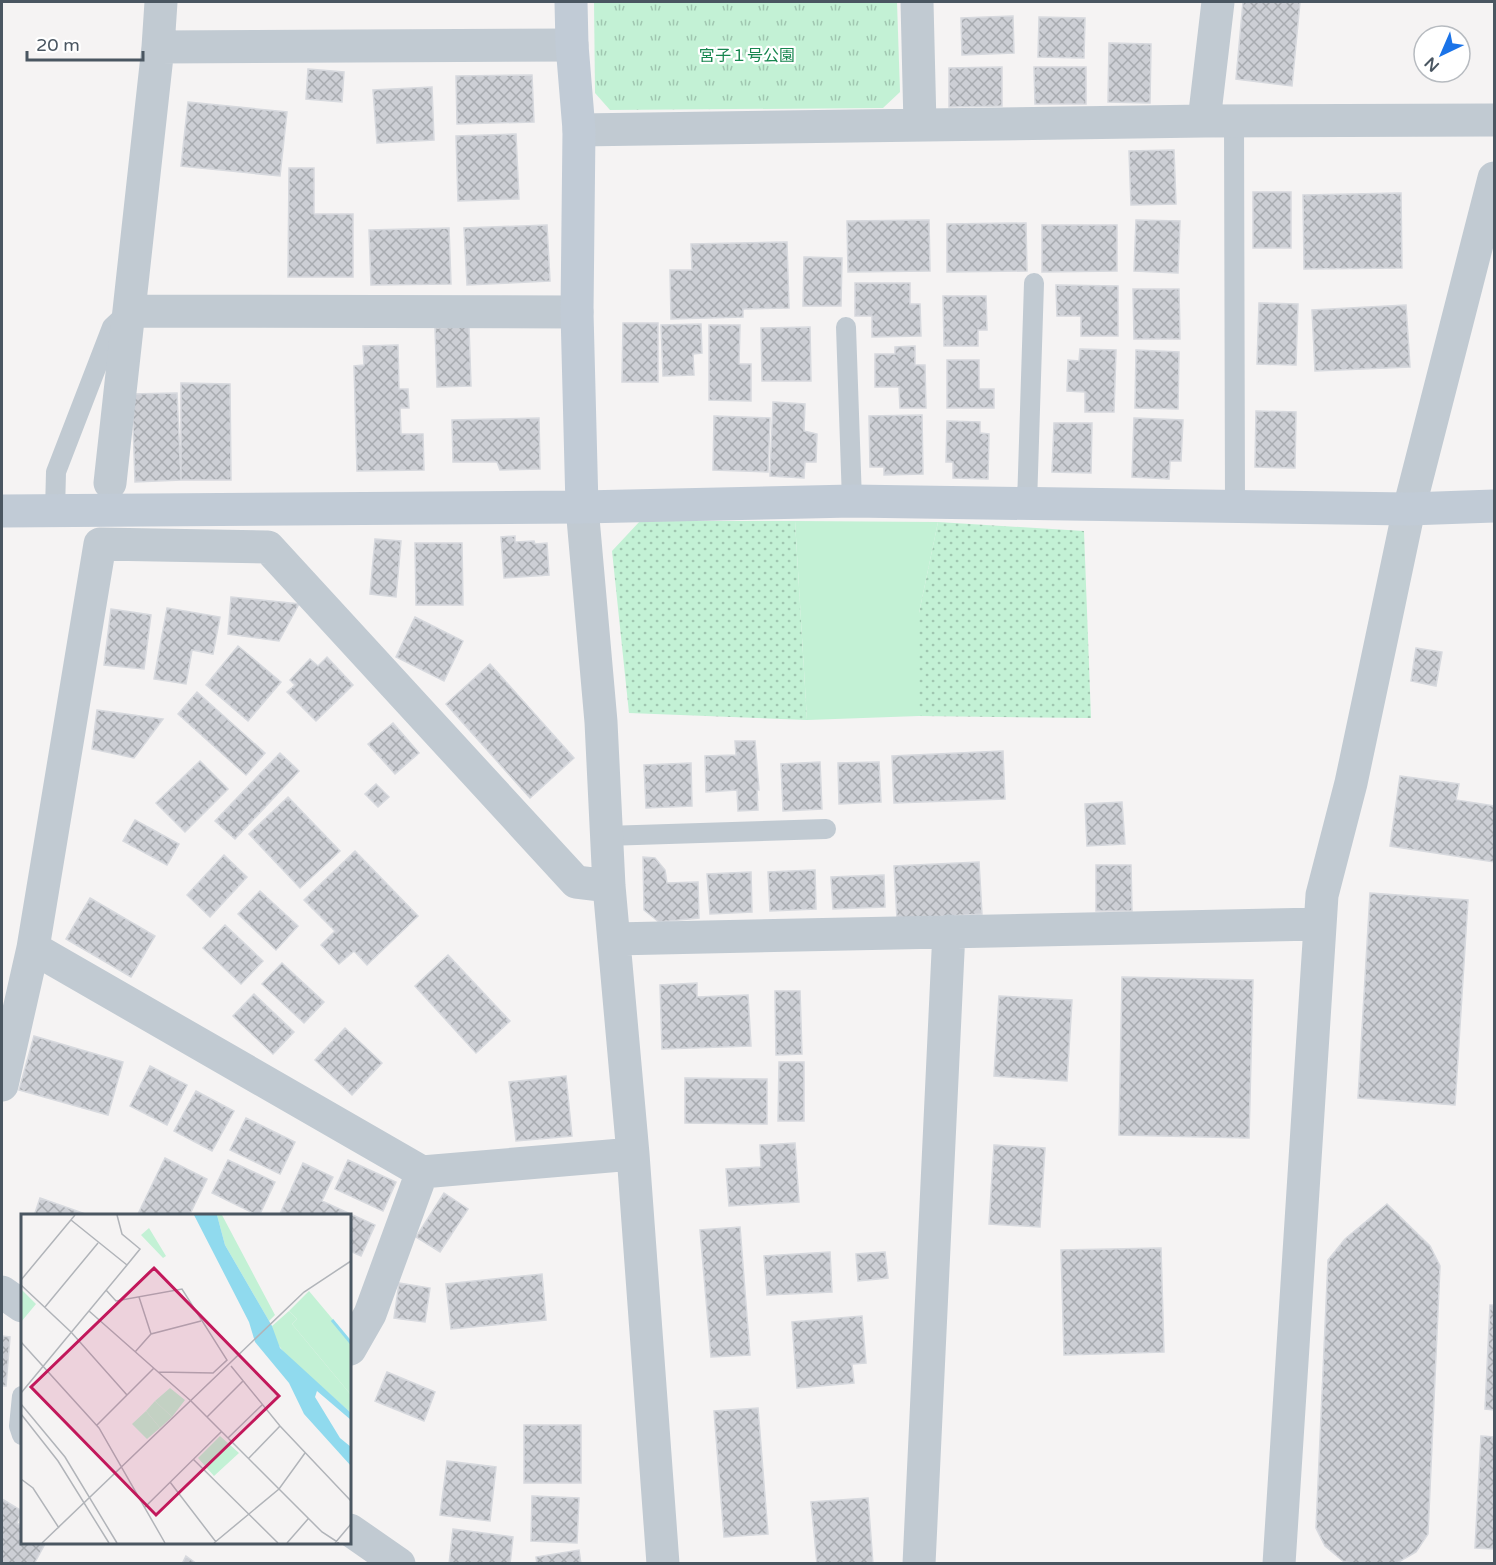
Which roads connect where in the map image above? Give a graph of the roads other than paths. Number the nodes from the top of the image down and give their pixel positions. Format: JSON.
{"nodes":[{"id":1,"x":161,"y":2,"type":"edge"},
{"id":2,"x":571,"y":2,"type":"edge"},
{"id":3,"x":917,"y":2,"type":"edge"},
{"id":4,"x":1218,"y":2,"type":"edge"},
{"id":5,"x":572,"y":45,"type":"junction"},
{"id":6,"x":158,"y":47,"type":"junction"},
{"id":7,"x":1494,"y":120,"type":"edge"},
{"id":8,"x":1219,"y":121,"type":"junction"},
{"id":9,"x":920,"y":125,"type":"junction"},
{"id":10,"x":579,"y":130,"type":"junction"},
{"id":11,"x":1494,"y":178,"type":"edge"},
{"id":12,"x":1034,"y":283,"type":"dead end"},
{"id":13,"x":130,"y":311,"type":"junction"},
{"id":14,"x":577,"y":312,"type":"junction"},
{"id":15,"x":846,"y":327,"type":"dead end"},
{"id":16,"x":110,"y":483,"type":"dead end"},
{"id":17,"x":852,"y":501,"type":"junction"},
{"id":18,"x":1027,"y":504,"type":"junction"},
{"id":19,"x":1494,"y":506,"type":"edge"},
{"id":20,"x":582,"y":507,"type":"junction"},
{"id":21,"x":1235,"y":507,"type":"junction"},
{"id":22,"x":1409,"y":509,"type":"junction"},
{"id":23,"x":12,"y":511,"type":"edge"},
{"id":24,"x":55,"y":511,"type":"junction"},
{"id":25,"x":826,"y":829,"type":"dead end"},
{"id":26,"x":605,"y":836,"type":"junction"},
{"id":27,"x":609,"y":886,"type":"junction"},
{"id":28,"x":1319,"y":924,"type":"junction"},
{"id":29,"x":949,"y":932,"type":"junction"},
{"id":30,"x":614,"y":939,"type":"junction"},
{"id":31,"x":33,"y":948,"type":"junction"},
{"id":32,"x":2,"y":1085,"type":"edge"},
{"id":33,"x":633,"y":1154,"type":"junction"},
{"id":34,"x":422,"y":1172,"type":"junction"},
{"id":35,"x":2,"y":1292,"type":"edge"},
{"id":36,"x":21,"y":1305,"type":"edge"},
{"id":37,"x":351,"y":1347,"type":"edge"},
{"id":38,"x":21,"y":1406,"type":"edge"},
{"id":39,"x":21,"y":1432,"type":"edge"},
{"id":40,"x":351,"y":1531,"type":"edge"},
{"id":41,"x":399,"y":1563,"type":"edge"},
{"id":42,"x":663,"y":1563,"type":"edge"},
{"id":43,"x":919,"y":1563,"type":"edge"},
{"id":44,"x":1279,"y":1563,"type":"edge"}],
"edges":[{"from":1,"to":6,"type":"street"},
{"from":2,"to":5,"type":"street"},
{"from":3,"to":9,"type":"street"},
{"from":4,"to":8,"type":"street"},
{"from":5,"to":6,"type":"street"},
{"from":5,"to":10,"type":"street"},
{"from":6,"to":13,"type":"street"},
{"from":7,"to":8,"type":"street"},
{"from":8,"to":9,"type":"street"},
{"from":8,"to":21,"type":"lane"},
{"from":9,"to":10,"type":"street"},
{"from":10,"to":14,"type":"street"},
{"from":11,"to":22,"type":"street"},
{"from":12,"to":18,"type":"lane"},
{"from":13,"to":14,"type":"street"},
{"from":13,"to":16,"type":"street"},
{"from":13,"to":24,"type":"lane"},
{"from":14,"to":20,"type":"street"},
{"from":15,"to":17,"type":"lane"},
{"from":17,"to":18,"type":"street"},
{"from":17,"to":20,"type":"street"},
{"from":18,"to":21,"type":"street"},
{"from":19,"to":22,"type":"street"},
{"from":20,"to":24,"type":"street"},
{"from":20,"to":26,"type":"street"},
{"from":21,"to":22,"type":"street"},
{"from":22,"to":28,"type":"street"},
{"from":23,"to":24,"type":"street"},
{"from":25,"to":26,"type":"lane"},
{"from":26,"to":27,"type":"street"},
{"from":27,"to":30,"type":"street"},
{"from":27,"to":31,"type":"street"},
{"from":28,"to":29,"type":"street"},
{"from":28,"to":44,"type":"street"},
{"from":29,"to":30,"type":"street"},
{"from":29,"to":43,"type":"street"},
{"from":30,"to":33,"type":"street"},
{"from":31,"to":32,"type":"street"},
{"from":31,"to":34,"type":"street"},
{"from":33,"to":34,"type":"street"},
{"from":33,"to":42,"type":"street"},
{"from":34,"to":37,"type":"street"},
{"from":35,"to":36,"type":"street"},
{"from":38,"to":39,"type":"lane"},
{"from":40,"to":41,"type":"street"}]}
